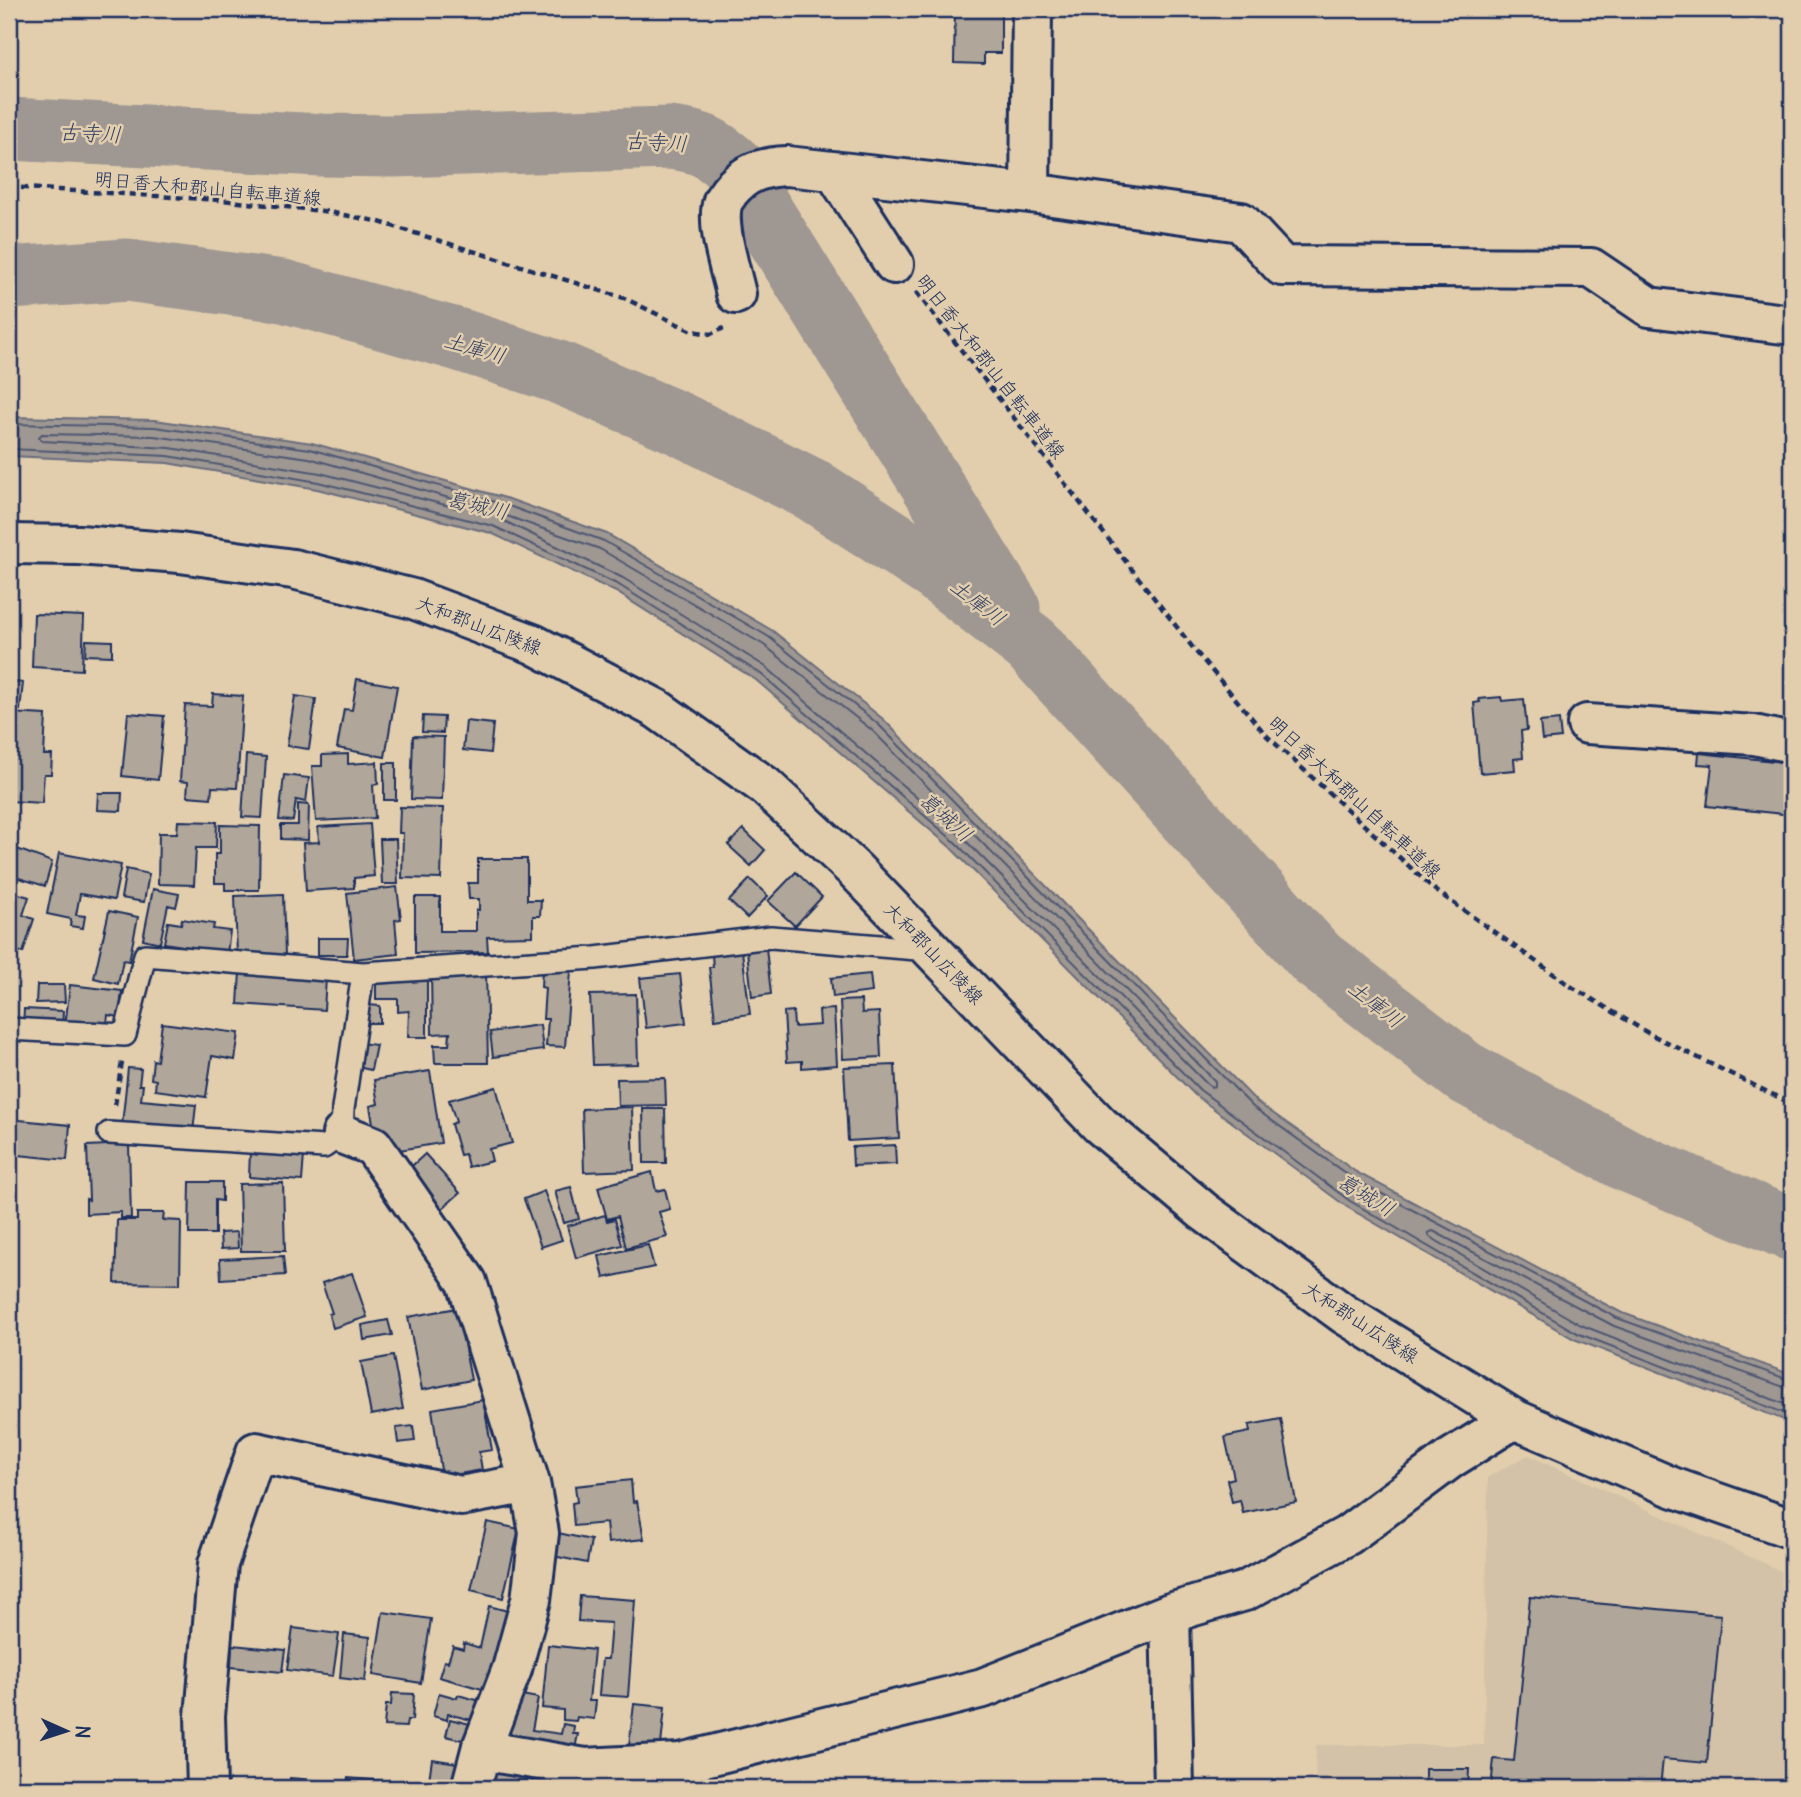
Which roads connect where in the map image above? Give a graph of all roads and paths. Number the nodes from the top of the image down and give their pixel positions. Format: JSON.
{"nodes":[{"id":1,"x":1032,"y":9,"type":"edge"},
{"id":2,"x":834,"y":171,"type":"junction"},
{"id":3,"x":9,"y":187,"type":"edge"},
{"id":4,"x":1030,"y":193,"type":"junction"},
{"id":5,"x":894,"y":264,"type":"joint"},
{"id":6,"x":736,"y":295,"type":"joint"},
{"id":7,"x":1792,"y":325,"type":"edge"},
{"id":8,"x":9,"y":544,"type":"edge"},
{"id":9,"x":1587,"y":724,"type":"dead end"},
{"id":10,"x":1792,"y":743,"type":"edge"},
{"id":11,"x":931,"y":950,"type":"junction"},
{"id":12,"x":363,"y":972,"type":"junction"},
{"id":13,"x":9,"y":1029,"type":"edge"},
{"id":14,"x":125,"y":1035,"type":"junction"},
{"id":15,"x":1792,"y":1104,"type":"edge"},
{"id":16,"x":108,"y":1133,"type":"joint"},
{"id":17,"x":342,"y":1134,"type":"junction"},
{"id":18,"x":1514,"y":1419,"type":"junction"},
{"id":19,"x":530,"y":1483,"type":"junction"},
{"id":20,"x":1792,"y":1529,"type":"edge"},
{"id":21,"x":1170,"y":1613,"type":"junction"},
{"id":22,"x":481,"y":1750,"type":"junction"},
{"id":23,"x":207,"y":1788,"type":"edge"},
{"id":24,"x":471,"y":1788,"type":"edge"},
{"id":25,"x":1174,"y":1788,"type":"edge"}],
"edges":[{"from":1,"to":4,"type":"street"},
{"from":2,"to":4,"type":"street"},
{"from":2,"to":5,"type":"street"},
{"from":2,"to":6,"type":"street"},
{"from":3,"to":6,"type":"path","name":"明日香大和郡山自転車道線"},
{"from":4,"to":7,"type":"street"},
{"from":5,"to":15,"type":"path","name":"明日香大和郡山自転車道線"},
{"from":8,"to":11,"type":"street","name":"大和郡山広陵線"},
{"from":9,"to":10,"type":"street"},
{"from":11,"to":12,"type":"lane"},
{"from":11,"to":18,"type":"street","name":"大和郡山広陵線"},
{"from":12,"to":14,"type":"lane"},
{"from":12,"to":17,"type":"lane"},
{"from":13,"to":14,"type":"lane"},
{"from":14,"to":16,"type":"path"},
{"from":16,"to":17,"type":"lane"},
{"from":17,"to":19,"type":"street"},
{"from":18,"to":20,"type":"street","name":"大和郡山広陵線"},
{"from":18,"to":21,"type":"street"},
{"from":19,"to":22,"type":"street"},
{"from":19,"to":23,"type":"street"},
{"from":21,"to":22,"type":"street"},
{"from":21,"to":25,"type":"street"},
{"from":22,"to":24,"type":"street"}]}
